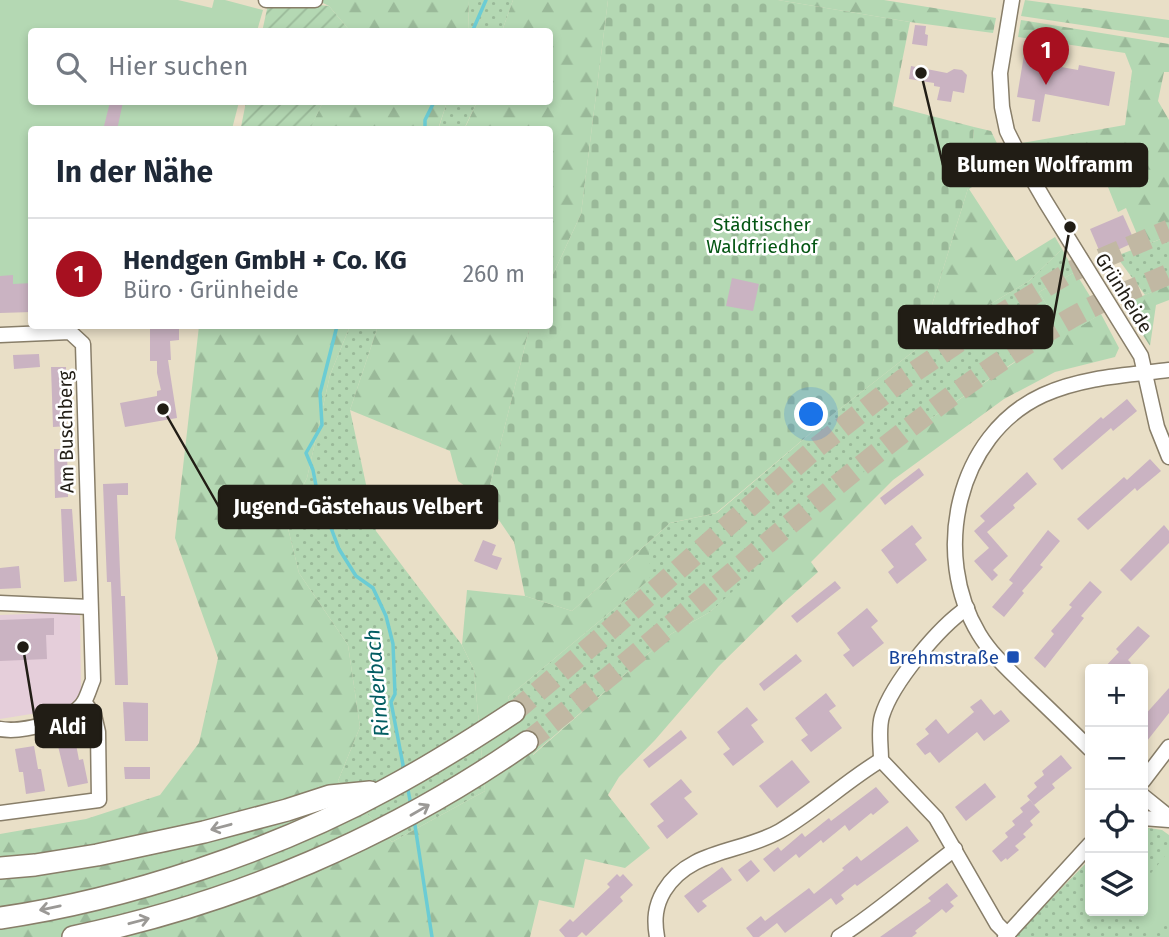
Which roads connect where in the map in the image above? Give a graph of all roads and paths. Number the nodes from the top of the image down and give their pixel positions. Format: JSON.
{"nodes":[{"id":1,"x":266,"y":0,"type":"edge"},
{"id":2,"x":315,"y":0,"type":"edge"},
{"id":3,"x":1012,"y":0,"type":"edge"},
{"id":4,"x":0,"y":335,"type":"edge"},
{"id":5,"x":1169,"y":370,"type":"edge"},
{"id":6,"x":1145,"y":373,"type":"junction"},
{"id":7,"x":1169,"y":457,"type":"edge"},
{"id":8,"x":0,"y":603,"type":"edge"},
{"id":9,"x":90,"y":607,"type":"junction"},
{"id":10,"x":967,"y":608,"type":"junction"},
{"id":11,"x":84,"y":702,"type":"junction"},
{"id":12,"x":514,"y":712,"type":"tunnel mouth"},
{"id":13,"x":0,"y":729,"type":"edge"},
{"id":14,"x":527,"y":742,"type":"tunnel mouth"},
{"id":15,"x":1085,"y":744,"type":"edge"},
{"id":16,"x":1169,"y":747,"type":"edge"},
{"id":17,"x":881,"y":760,"type":"junction"},
{"id":18,"x":1148,"y":774,"type":"edge"},
{"id":19,"x":386,"y":790,"type":"junction"},
{"id":20,"x":1148,"y":800,"type":"edge"},
{"id":21,"x":0,"y":813,"type":"edge"},
{"id":22,"x":1148,"y":818,"type":"edge"},
{"id":23,"x":1169,"y":818,"type":"edge"},
{"id":24,"x":955,"y":849,"type":"junction"},
{"id":25,"x":1085,"y":850,"type":"edge"},
{"id":26,"x":0,"y":868,"type":"edge"},
{"id":27,"x":0,"y":918,"type":"edge"},
{"id":28,"x":1007,"y":936,"type":"edge"},
{"id":29,"x":73,"y":937,"type":"edge"},
{"id":30,"x":657,"y":937,"type":"edge"},
{"id":31,"x":839,"y":937,"type":"edge"}],
"edges":[{"from":1,"to":2,"type":"street"},
{"from":3,"to":6,"type":"street","name":"Grünheide"},
{"from":4,"to":9,"type":"street","name":"Am Buschberg"},
{"from":5,"to":6,"type":"street"},
{"from":6,"to":7,"type":"street","name":"Grünheide"},
{"from":6,"to":10,"type":"street"},
{"from":8,"to":9,"type":"street"},
{"from":9,"to":11,"type":"street","name":"Am Buschberg"},
{"from":10,"to":15,"type":"street"},
{"from":10,"to":17,"type":"street"},
{"from":11,"to":13,"type":"street"},
{"from":11,"to":21,"type":"street"},
{"from":12,"to":19,"type":"highway"},
{"from":29,"to":14,"type":"highway","one_way":true},
{"from":16,"to":18,"type":"street"},
{"from":17,"to":24,"type":"street"},
{"from":17,"to":30,"type":"street"},
{"from":19,"to":26,"type":"highway","one_way":true},
{"from":19,"to":27,"type":"highway","one_way":true},
{"from":20,"to":23,"type":"street"},
{"from":22,"to":23,"type":"street"},
{"from":24,"to":28,"type":"street"},
{"from":24,"to":31,"type":"street"},
{"from":25,"to":28,"type":"street"}]}
